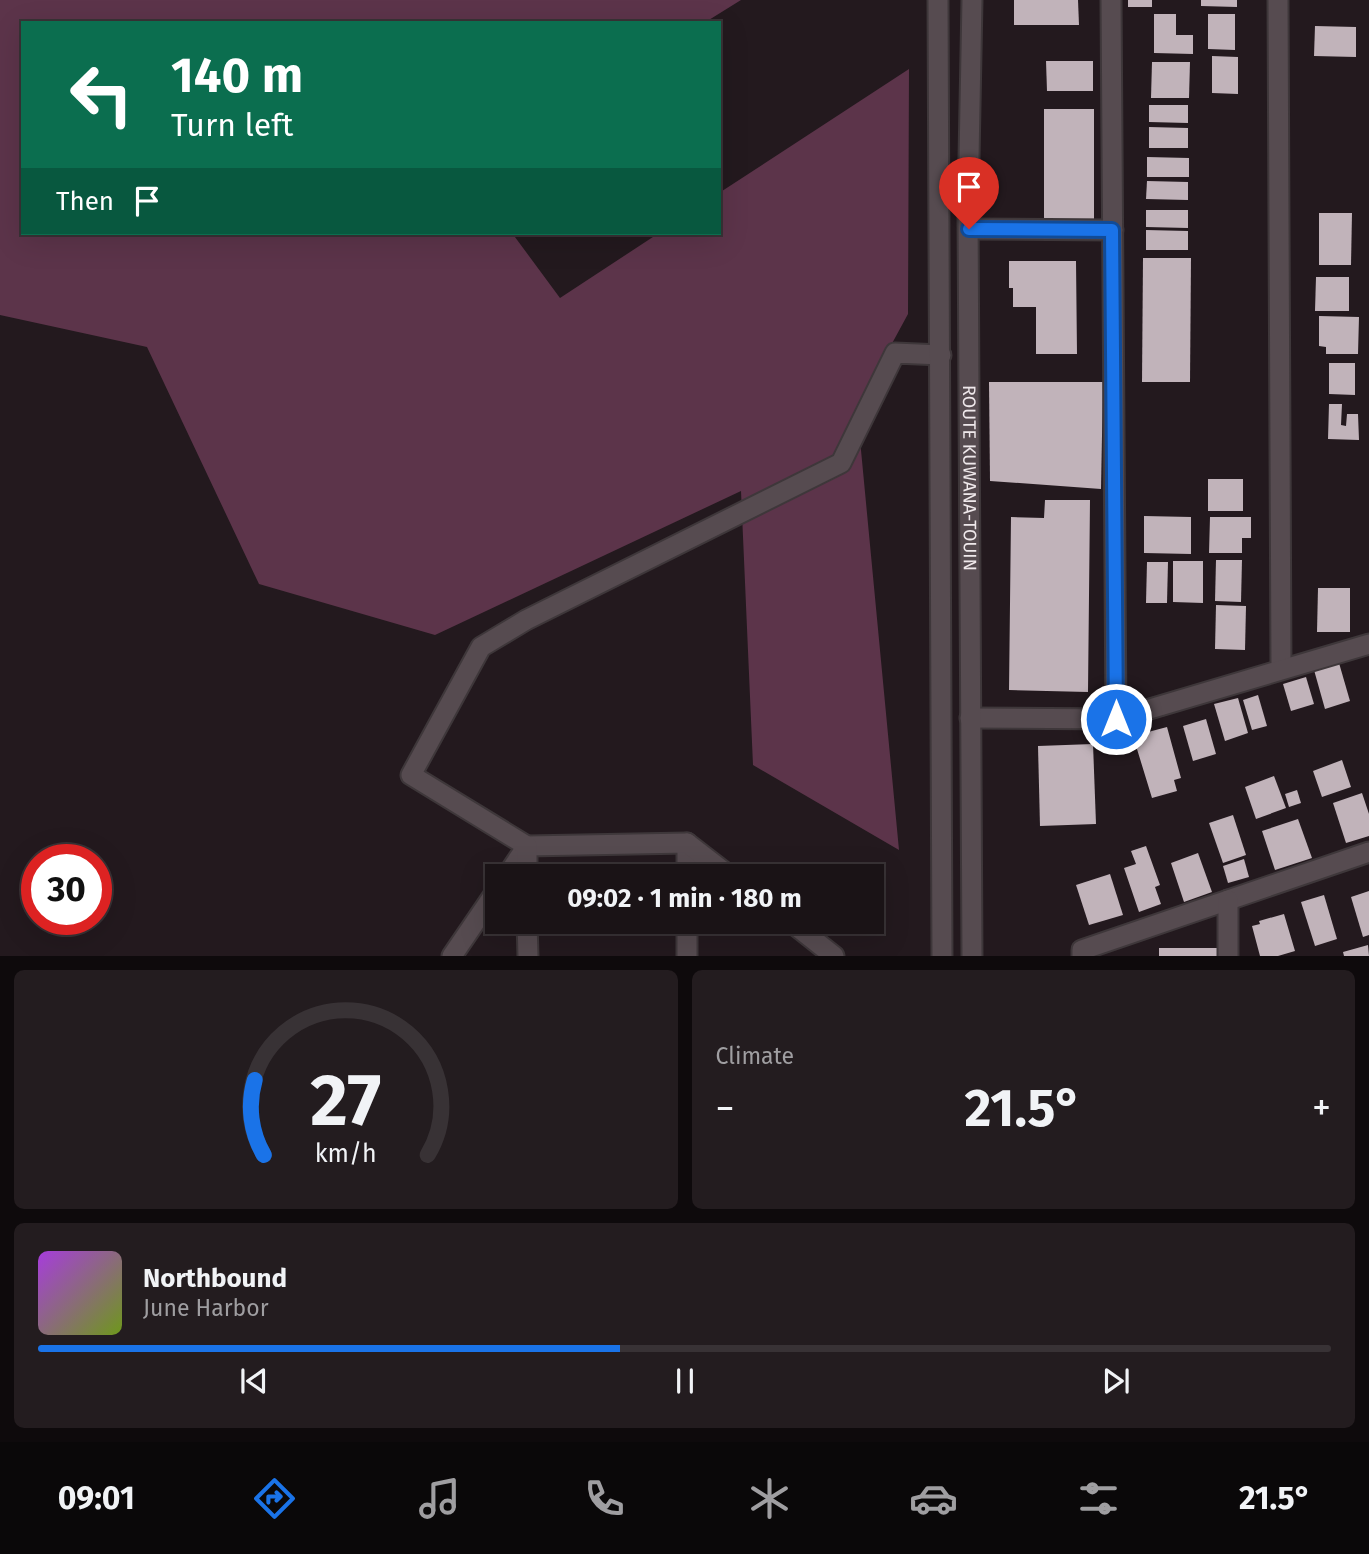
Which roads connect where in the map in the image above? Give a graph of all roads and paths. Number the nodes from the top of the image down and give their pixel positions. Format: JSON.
{"nodes":[{"id":1,"x":938,"y":0,"type":"edge"},
{"id":2,"x":972,"y":0,"type":"edge"},
{"id":3,"x":1111,"y":0,"type":"edge"},
{"id":4,"x":1278,"y":0,"type":"edge"},
{"id":5,"x":969,"y":229,"type":"junction"},
{"id":6,"x":1112,"y":230,"type":"junction"},
{"id":7,"x":941,"y":355,"type":"junction"},
{"id":8,"x":1369,"y":644,"type":"edge"},
{"id":9,"x":1281,"y":669,"type":"junction"},
{"id":10,"x":970,"y":718,"type":"junction"},
{"id":11,"x":1116,"y":719,"type":"junction"},
{"id":12,"x":687,"y":843,"type":"junction"},
{"id":13,"x":527,"y":846,"type":"junction"},
{"id":14,"x":1369,"y":852,"type":"edge"},
{"id":15,"x":515,"y":864,"type":"edge"},
{"id":16,"x":527,"y":864,"type":"edge"},
{"id":17,"x":687,"y":864,"type":"edge"},
{"id":18,"x":714,"y":864,"type":"edge"},
{"id":19,"x":1228,"y":900,"type":"junction"},
{"id":20,"x":485,"y":908,"type":"edge"},
{"id":21,"x":527,"y":934,"type":"edge"},
{"id":22,"x":687,"y":934,"type":"edge"},
{"id":23,"x":806,"y":934,"type":"edge"},
{"id":24,"x":452,"y":956,"type":"edge"},
{"id":25,"x":528,"y":956,"type":"edge"},
{"id":26,"x":687,"y":956,"type":"edge"},
{"id":27,"x":834,"y":956,"type":"edge"},
{"id":28,"x":942,"y":956,"type":"edge"},
{"id":29,"x":972,"y":956,"type":"edge"},
{"id":30,"x":1082,"y":956,"type":"edge"},
{"id":31,"x":1228,"y":956,"type":"edge"}],
"edges":[{"from":1,"to":7,"type":"street","name":"ROUTE KUWANA-TOUIN"},
{"from":2,"to":5,"type":"street","name":"ROUTE KUWANA-TOUIN"},
{"from":3,"to":6,"type":"street"},
{"from":4,"to":9,"type":"street"},
{"from":5,"to":6,"type":"street"},
{"from":5,"to":10,"type":"street","name":"ROUTE KUWANA-TOUIN"},
{"from":6,"to":11,"type":"street"},
{"from":7,"to":13,"type":"street"},
{"from":7,"to":28,"type":"street","name":"ROUTE KUWANA-TOUIN"},
{"from":8,"to":9,"type":"street"},
{"from":9,"to":11,"type":"street"},
{"from":10,"to":11,"type":"street"},
{"from":10,"to":29,"type":"street","name":"ROUTE KUWANA-TOUIN"},
{"from":12,"to":13,"type":"street"},
{"from":12,"to":17,"type":"street"},
{"from":12,"to":18,"type":"street"},
{"from":13,"to":15,"type":"street"},
{"from":13,"to":16,"type":"street"},
{"from":14,"to":19,"type":"street"},
{"from":19,"to":30,"type":"street"},
{"from":19,"to":31,"type":"street"},
{"from":20,"to":24,"type":"street"},
{"from":21,"to":25,"type":"street"},
{"from":22,"to":26,"type":"street"},
{"from":23,"to":27,"type":"street"}]}
